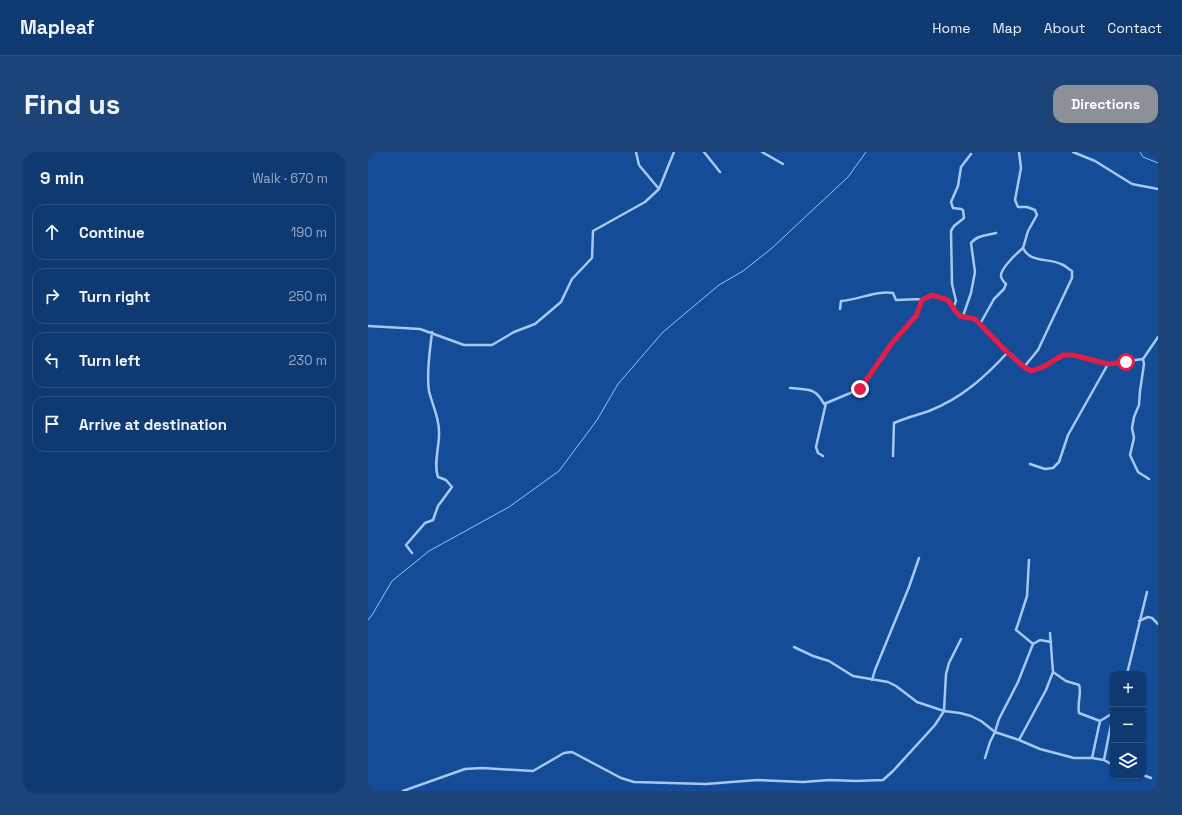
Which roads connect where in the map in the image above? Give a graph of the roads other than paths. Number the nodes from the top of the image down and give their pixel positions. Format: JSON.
{"nodes":[{"id":1,"x":636,"y":152,"type":"edge"},
{"id":2,"x":674,"y":152,"type":"edge"},
{"id":3,"x":704,"y":152,"type":"edge"},
{"id":4,"x":762,"y":152,"type":"edge"},
{"id":5,"x":1019,"y":152,"type":"edge"},
{"id":6,"x":1073,"y":152,"type":"edge"},
{"id":7,"x":971,"y":154,"type":"dead end"},
{"id":8,"x":783,"y":164,"type":"dead end"},
{"id":9,"x":720,"y":172,"type":"dead end"},
{"id":10,"x":659,"y":189,"type":"junction"},
{"id":11,"x":1158,"y":189,"type":"edge"},
{"id":12,"x":996,"y":234,"type":"dead end"},
{"id":13,"x":1023,"y":248,"type":"junction"},
{"id":14,"x":922,"y":300,"type":"junction"},
{"id":15,"x":953,"y":308,"type":"junction"},
{"id":16,"x":840,"y":309,"type":"dead end"},
{"id":17,"x":963,"y":316,"type":"junction"},
{"id":18,"x":980,"y":324,"type":"junction"},
{"id":19,"x":368,"y":326,"type":"edge"},
{"id":20,"x":432,"y":332,"type":"junction"},
{"id":21,"x":1158,"y":337,"type":"edge"},
{"id":22,"x":1008,"y":352,"type":"junction"},
{"id":23,"x":1143,"y":359,"type":"junction"},
{"id":24,"x":1108,"y":364,"type":"junction"},
{"id":25,"x":1024,"y":367,"type":"junction"},
{"id":26,"x":790,"y":388,"type":"dead end"},
{"id":27,"x":826,"y":403,"type":"junction"},
{"id":28,"x":823,"y":456,"type":"dead end"},
{"id":29,"x":893,"y":456,"type":"dead end"},
{"id":30,"x":1030,"y":464,"type":"dead end"},
{"id":31,"x":1149,"y":479,"type":"dead end"},
{"id":32,"x":412,"y":554,"type":"dead end"},
{"id":33,"x":919,"y":558,"type":"dead end"},
{"id":34,"x":1029,"y":560,"type":"dead end"},
{"id":35,"x":1147,"y":592,"type":"dead end"},
{"id":36,"x":1139,"y":621,"type":"junction"},
{"id":37,"x":1158,"y":624,"type":"edge"},
{"id":38,"x":1050,"y":633,"type":"dead end"},
{"id":39,"x":961,"y":639,"type":"dead end"},
{"id":40,"x":1051,"y":642,"type":"junction"},
{"id":41,"x":1033,"y":644,"type":"junction"},
{"id":42,"x":794,"y":647,"type":"dead end"},
{"id":43,"x":1128,"y":671,"type":"edge"},
{"id":44,"x":1053,"y":672,"type":"junction"},
{"id":45,"x":872,"y":680,"type":"junction"},
{"id":46,"x":944,"y":711,"type":"junction"},
{"id":47,"x":1110,"y":715,"type":"edge"},
{"id":48,"x":1100,"y":721,"type":"junction"},
{"id":49,"x":1110,"y":729,"type":"edge"},
{"id":50,"x":996,"y":732,"type":"junction"},
{"id":51,"x":1019,"y":740,"type":"junction"},
{"id":52,"x":985,"y":758,"type":"dead end"},
{"id":53,"x":1092,"y":758,"type":"junction"},
{"id":54,"x":1104,"y":760,"type":"junction"},
{"id":55,"x":1110,"y":763,"type":"edge"},
{"id":56,"x":1146,"y":776,"type":"edge"},
{"id":57,"x":1151,"y":778,"type":"dead end"},
{"id":58,"x":403,"y":791,"type":"edge"}],
"edges":[{"from":1,"to":10,"type":"street"},
{"from":2,"to":10,"type":"street"},
{"from":3,"to":9,"type":"street"},
{"from":4,"to":8,"type":"street"},
{"from":5,"to":13,"type":"street"},
{"from":6,"to":11,"type":"street"},
{"from":7,"to":15,"type":"street"},
{"from":10,"to":20,"type":"street"},
{"from":12,"to":17,"type":"street"},
{"from":13,"to":18,"type":"street"},
{"from":13,"to":25,"type":"street"},
{"from":14,"to":15,"type":"street"},
{"from":14,"to":16,"type":"street"},
{"from":14,"to":27,"type":"street"},
{"from":15,"to":17,"type":"street"},
{"from":17,"to":18,"type":"street"},
{"from":18,"to":22,"type":"street"},
{"from":19,"to":20,"type":"street"},
{"from":20,"to":32,"type":"street"},
{"from":21,"to":23,"type":"street"},
{"from":22,"to":25,"type":"street"},
{"from":22,"to":29,"type":"street"},
{"from":23,"to":24,"type":"street"},
{"from":23,"to":31,"type":"street"},
{"from":24,"to":25,"type":"street"},
{"from":24,"to":30,"type":"street"},
{"from":26,"to":27,"type":"street"},
{"from":27,"to":28,"type":"street"},
{"from":33,"to":45,"type":"street"},
{"from":34,"to":41,"type":"street"},
{"from":35,"to":36,"type":"street"},
{"from":36,"to":37,"type":"street"},
{"from":36,"to":43,"type":"street"},
{"from":38,"to":40,"type":"street"},
{"from":39,"to":46,"type":"street"},
{"from":40,"to":41,"type":"street"},
{"from":40,"to":44,"type":"street"},
{"from":41,"to":50,"type":"street"},
{"from":42,"to":45,"type":"street"},
{"from":44,"to":48,"type":"street"},
{"from":44,"to":51,"type":"street"},
{"from":45,"to":46,"type":"street"},
{"from":46,"to":50,"type":"street"},
{"from":46,"to":58,"type":"street"},
{"from":47,"to":48,"type":"street"},
{"from":48,"to":53,"type":"street"},
{"from":49,"to":54,"type":"street"},
{"from":50,"to":51,"type":"street"},
{"from":50,"to":52,"type":"street"},
{"from":51,"to":53,"type":"street"},
{"from":53,"to":54,"type":"street"},
{"from":54,"to":55,"type":"street"},
{"from":56,"to":57,"type":"street"}]}
